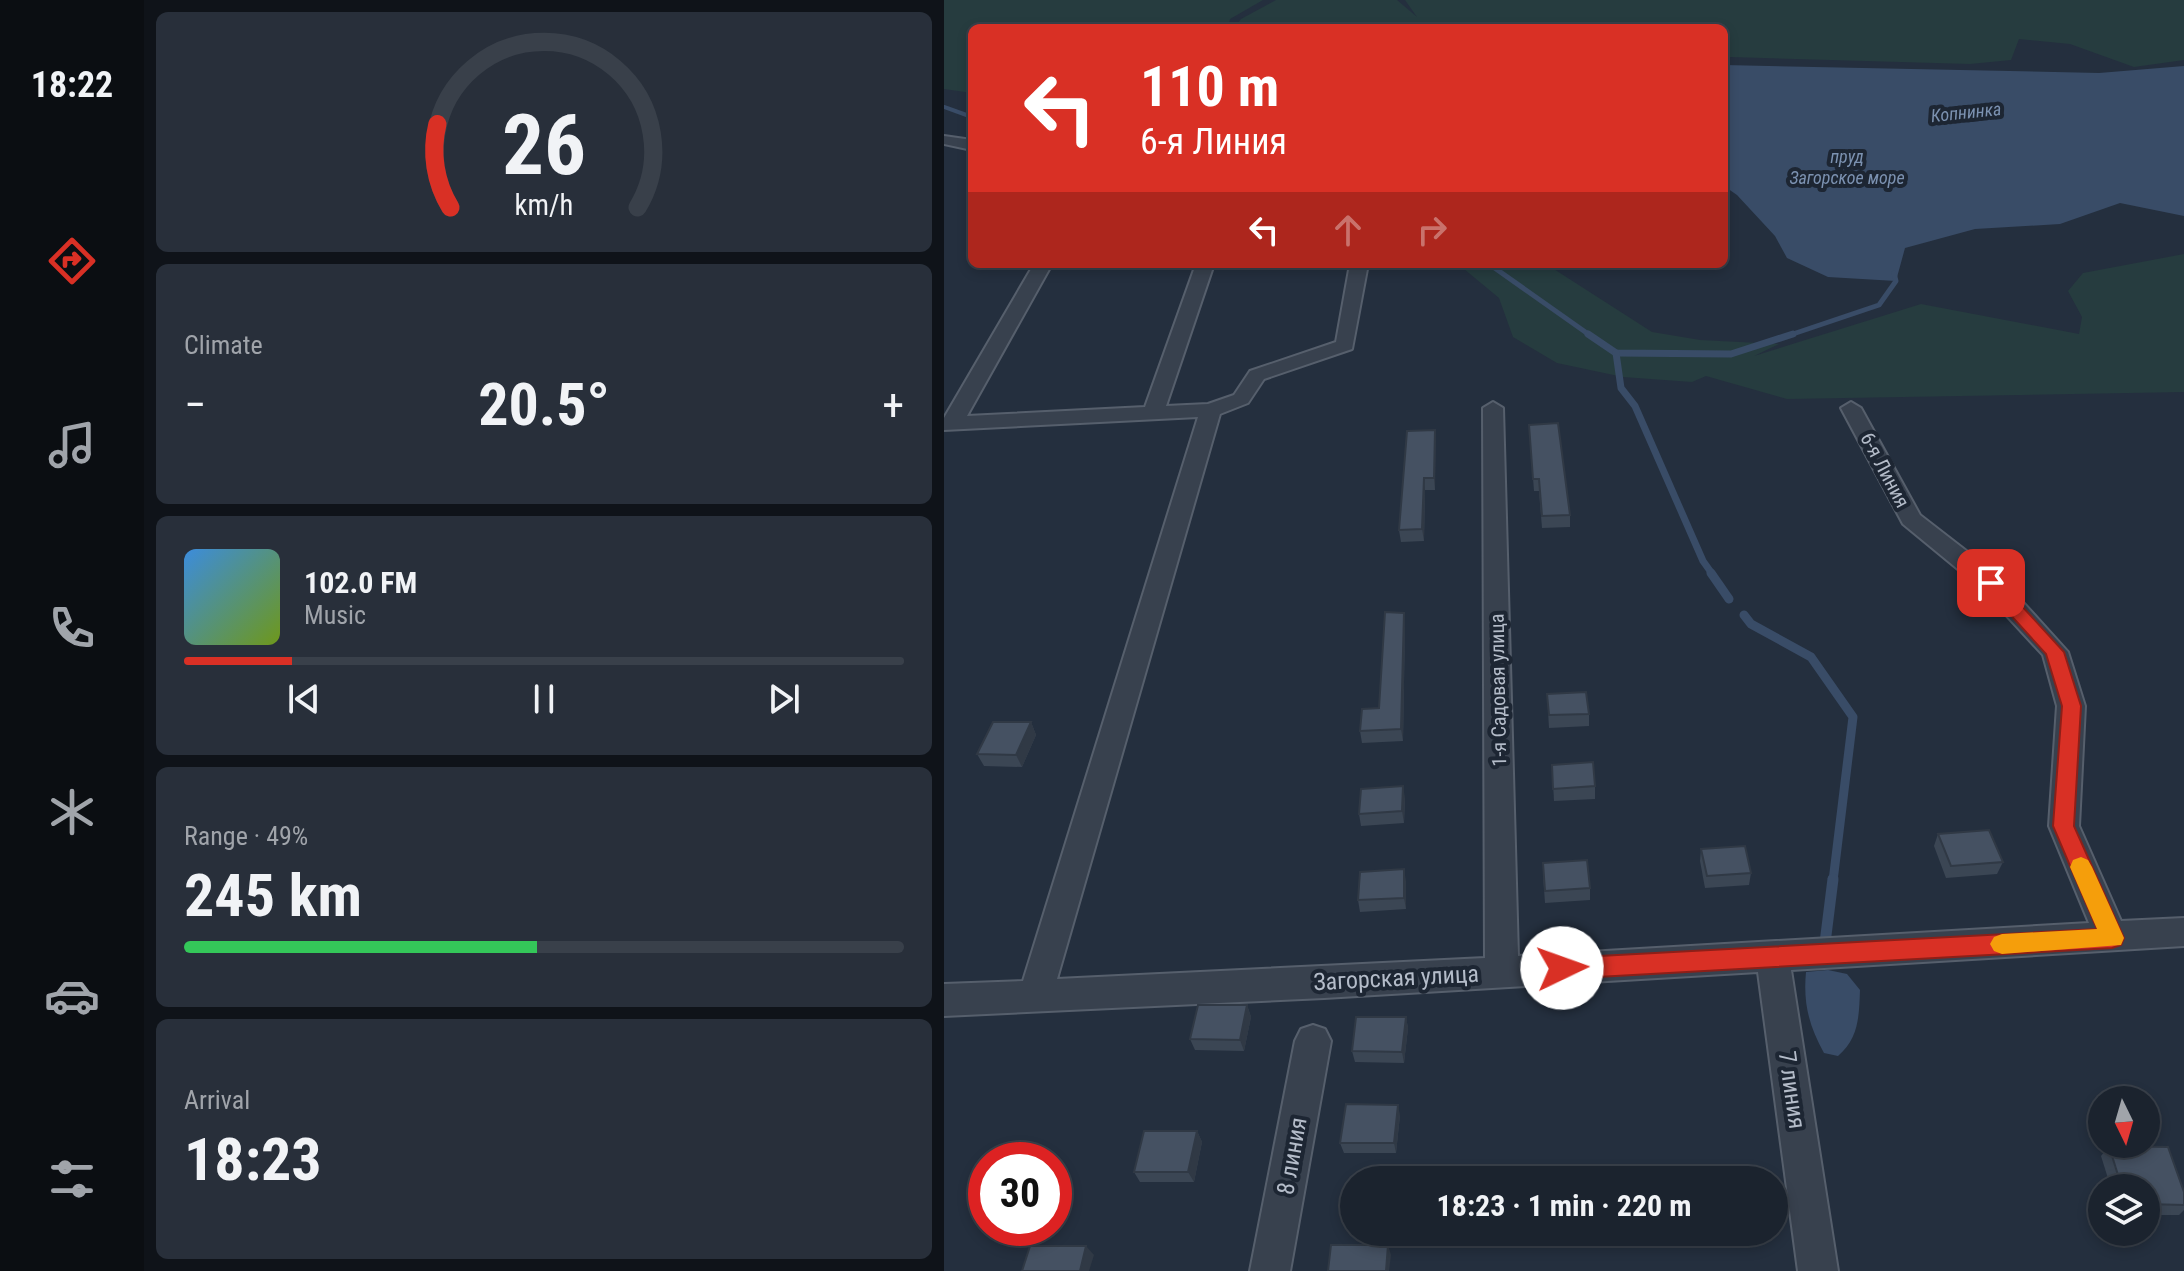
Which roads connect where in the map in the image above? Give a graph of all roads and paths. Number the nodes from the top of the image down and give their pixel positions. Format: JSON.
{"nodes":[{"id":1,"x":944,"y":140,"type":"edge"},
{"id":2,"x":968,"y":144,"type":"edge"},
{"id":3,"x":1041,"y":268,"type":"edge"},
{"id":4,"x":1204,"y":268,"type":"edge"},
{"id":5,"x":1358,"y":268,"type":"edge"},
{"id":6,"x":1493,"y":408,"type":"dead end"},
{"id":7,"x":1851,"y":408,"type":"dead end"},
{"id":8,"x":1211,"y":410,"type":"junction"},
{"id":9,"x":1153,"y":413,"type":"junction"},
{"id":10,"x":948,"y":424,"type":"edge"},
{"id":11,"x":2184,"y":932,"type":"edge"},
{"id":12,"x":2112,"y":938,"type":"junction"},
{"id":13,"x":1772,"y":956,"type":"junction"},
{"id":14,"x":1502,"y":972,"type":"junction"},
{"id":15,"x":1035,"y":996,"type":"junction"},
{"id":16,"x":944,"y":1000,"type":"edge"},
{"id":17,"x":1313,"y":1041,"type":"dead end"},
{"id":18,"x":1270,"y":1271,"type":"edge"},
{"id":19,"x":1818,"y":1271,"type":"edge"}],
"edges":[{"from":1,"to":2,"type":"street"},
{"from":3,"to":10,"type":"street"},
{"from":4,"to":9,"type":"street"},
{"from":5,"to":8,"type":"street"},
{"from":6,"to":14,"type":"street","name":"1-я Садовая улица"},
{"from":7,"to":12,"type":"street","name":"6-я Линия"},
{"from":8,"to":9,"type":"street"},
{"from":8,"to":15,"type":"street"},
{"from":9,"to":10,"type":"street"},
{"from":11,"to":12,"type":"street","name":"Загорская улица"},
{"from":12,"to":13,"type":"street","name":"Загорская улица"},
{"from":13,"to":14,"type":"street","name":"Загорская улица"},
{"from":13,"to":19,"type":"street","name":"7 линия"},
{"from":14,"to":15,"type":"street","name":"Загорская улица"},
{"from":15,"to":16,"type":"street","name":"Загорская улица"},
{"from":17,"to":18,"type":"street","name":"8 линия"}]}
